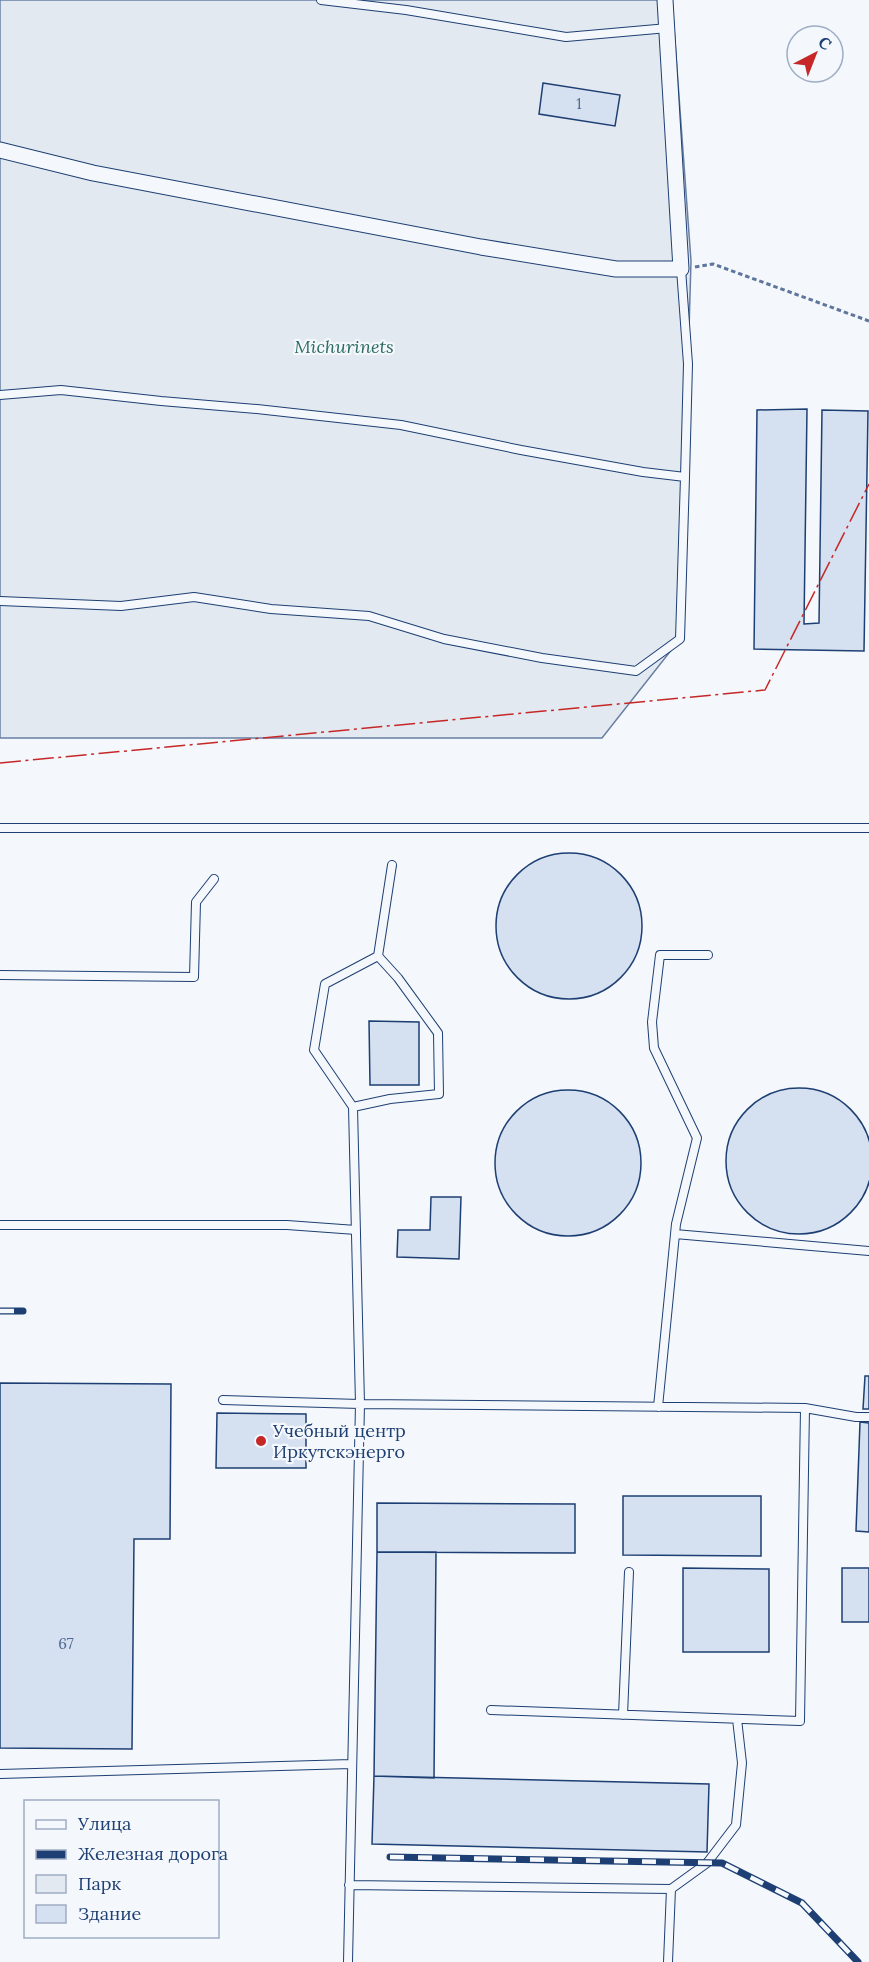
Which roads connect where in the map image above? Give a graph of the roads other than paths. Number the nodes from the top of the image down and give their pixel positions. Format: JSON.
{"nodes":[{"id":1,"x":321,"y":0,"type":"edge"},
{"id":2,"x":665,"y":0,"type":"edge"},
{"id":3,"x":668,"y":28,"type":"junction"},
{"id":4,"x":0,"y":150,"type":"edge"},
{"id":5,"x":681,"y":269,"type":"junction"},
{"id":6,"x":0,"y":395,"type":"edge"},
{"id":7,"x":685,"y":477,"type":"junction"},
{"id":8,"x":0,"y":601,"type":"edge"},
{"id":9,"x":0,"y":828,"type":"edge"},
{"id":10,"x":869,"y":828,"type":"edge"},
{"id":11,"x":392,"y":865,"type":"dead end"},
{"id":12,"x":214,"y":879,"type":"dead end"},
{"id":13,"x":708,"y":955,"type":"dead end"},
{"id":14,"x":378,"y":957,"type":"junction"},
{"id":15,"x":0,"y":975,"type":"edge"},
{"id":16,"x":353,"y":1107,"type":"junction"},
{"id":17,"x":0,"y":1226,"type":"edge"},
{"id":18,"x":356,"y":1230,"type":"junction"},
{"id":19,"x":675,"y":1234,"type":"junction"},
{"id":20,"x":869,"y":1251,"type":"edge"},
{"id":21,"x":223,"y":1400,"type":"dead end"},
{"id":22,"x":360,"y":1404,"type":"junction"},
{"id":23,"x":658,"y":1407,"type":"junction"},
{"id":24,"x":805,"y":1408,"type":"junction"},
{"id":25,"x":869,"y":1417,"type":"edge"},
{"id":26,"x":629,"y":1572,"type":"dead end"},
{"id":27,"x":491,"y":1710,"type":"dead end"},
{"id":28,"x":623,"y":1715,"type":"junction"},
{"id":29,"x":737,"y":1719,"type":"junction"},
{"id":30,"x":351,"y":1764,"type":"junction"},
{"id":31,"x":0,"y":1774,"type":"edge"},
{"id":32,"x":348,"y":1885,"type":"junction"},
{"id":33,"x":671,"y":1889,"type":"junction"},
{"id":34,"x":348,"y":1962,"type":"edge"},
{"id":35,"x":668,"y":1962,"type":"edge"}],
"edges":[{"from":1,"to":3,"type":"lane"},
{"from":2,"to":3,"type":"street"},
{"from":3,"to":5,"type":"street"},
{"from":4,"to":5,"type":"street"},
{"from":5,"to":7,"type":"lane"},
{"from":6,"to":7,"type":"lane"},
{"from":7,"to":8,"type":"lane"},
{"from":9,"to":10,"type":"lane"},
{"from":11,"to":14,"type":"lane"},
{"from":12,"to":15,"type":"lane"},
{"from":13,"to":19,"type":"lane"},
{"from":14,"to":16,"type":"lane"},
{"from":14,"to":16,"type":"lane"},
{"from":16,"to":18,"type":"lane"},
{"from":17,"to":18,"type":"lane"},
{"from":18,"to":22,"type":"lane"},
{"from":19,"to":20,"type":"lane"},
{"from":19,"to":23,"type":"lane"},
{"from":21,"to":22,"type":"lane"},
{"from":22,"to":23,"type":"lane"},
{"from":22,"to":30,"type":"lane"},
{"from":23,"to":24,"type":"lane"},
{"from":24,"to":25,"type":"lane"},
{"from":24,"to":29,"type":"lane"},
{"from":26,"to":28,"type":"lane"},
{"from":27,"to":28,"type":"lane"},
{"from":28,"to":29,"type":"lane"},
{"from":29,"to":33,"type":"lane"},
{"from":30,"to":31,"type":"lane"},
{"from":30,"to":32,"type":"lane"},
{"from":32,"to":33,"type":"lane"},
{"from":32,"to":34,"type":"lane"},
{"from":33,"to":35,"type":"lane"}]}
